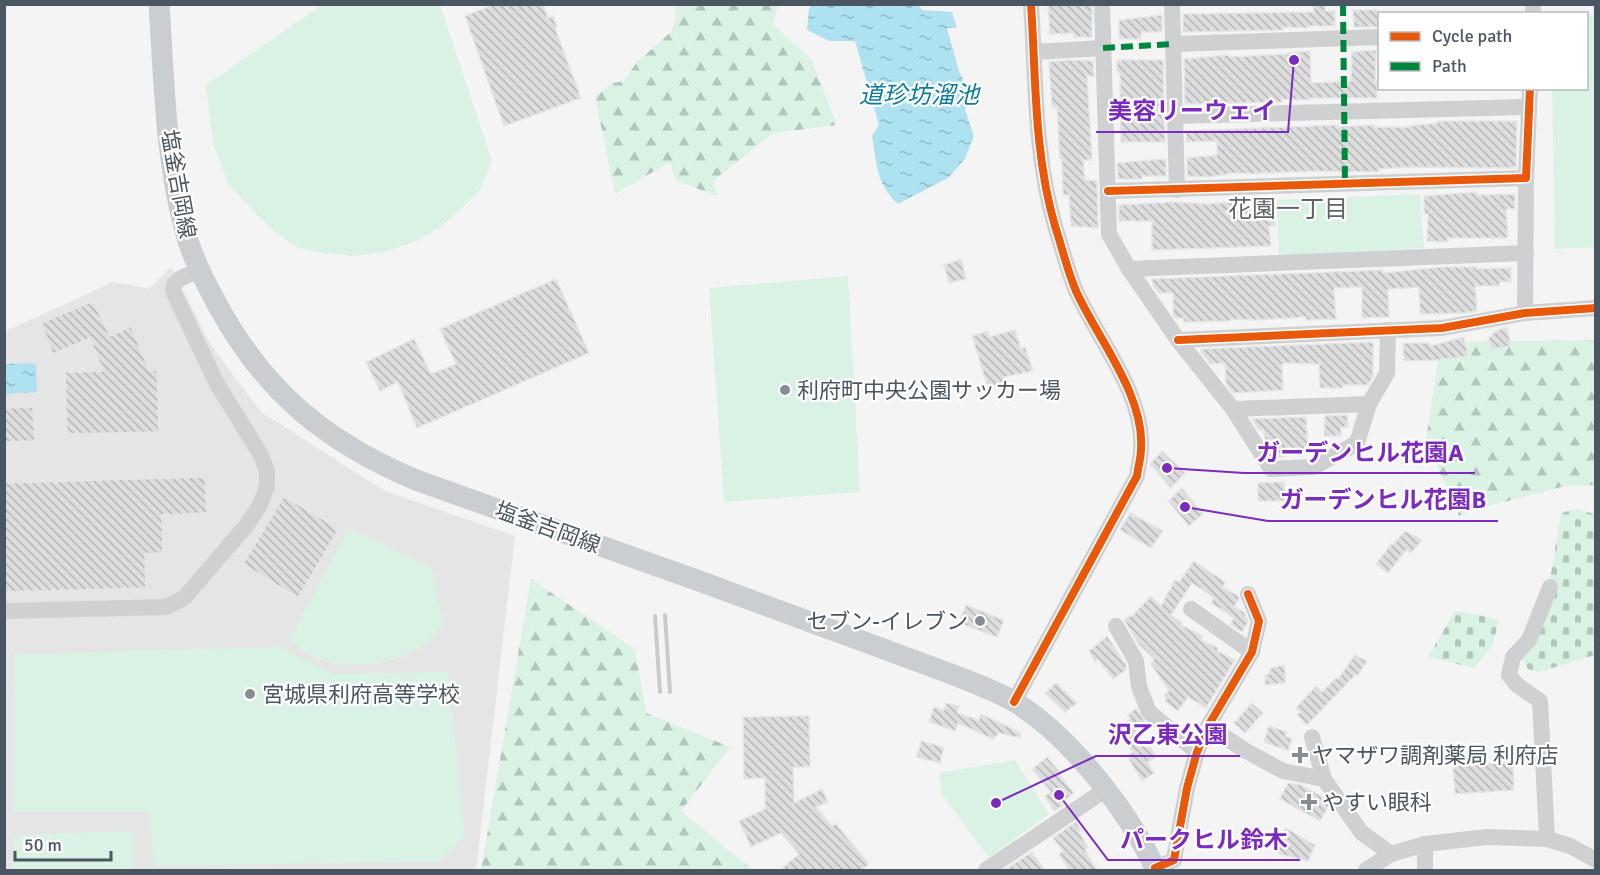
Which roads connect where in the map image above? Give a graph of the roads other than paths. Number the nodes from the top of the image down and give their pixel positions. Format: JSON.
{"nodes":[{"id":1,"x":159,"y":4,"type":"edge"},
{"id":2,"x":1031,"y":4,"type":"edge"},
{"id":3,"x":1102,"y":4,"type":"edge"},
{"id":4,"x":1172,"y":4,"type":"edge"},
{"id":5,"x":1378,"y":37,"type":"edge"},
{"id":6,"x":1173,"y":44,"type":"junction"},
{"id":7,"x":1103,"y":48,"type":"junction"},
{"id":8,"x":1034,"y":52,"type":"junction"},
{"id":9,"x":1530,"y":90,"type":"edge"},
{"id":10,"x":1529,"y":107,"type":"junction"},
{"id":11,"x":1175,"y":116,"type":"junction"},
{"id":12,"x":1526,"y":178,"type":"junction"},
{"id":13,"x":1177,"y":190,"type":"junction"},
{"id":14,"x":1108,"y":191,"type":"junction"},
{"id":15,"x":1526,"y":253,"type":"junction"},
{"id":16,"x":1129,"y":268,"type":"junction"},
{"id":17,"x":199,"y":271,"type":"junction"},
{"id":18,"x":1596,"y":308,"type":"edge"},
{"id":19,"x":1525,"y":313,"type":"junction"},
{"id":20,"x":1388,"y":330,"type":"junction"},
{"id":21,"x":1178,"y":340,"type":"junction"},
{"id":22,"x":1369,"y":404,"type":"junction"},
{"id":23,"x":1233,"y":409,"type":"junction"},
{"id":24,"x":1550,"y":587,"type":"dead end"},
{"id":25,"x":1248,"y":594,"type":"dead end"},
{"id":26,"x":1191,"y":609,"type":"dead end"},
{"id":27,"x":4,"y":611,"type":"edge"},
{"id":28,"x":1116,"y":626,"type":"dead end"},
{"id":29,"x":1252,"y":652,"type":"junction"},
{"id":30,"x":1014,"y":702,"type":"junction"},
{"id":31,"x":1208,"y":726,"type":"junction"},
{"id":32,"x":1312,"y":737,"type":"dead end"},
{"id":33,"x":1197,"y":752,"type":"junction"},
{"id":34,"x":1324,"y":779,"type":"junction"},
{"id":35,"x":1105,"y":790,"type":"junction"},
{"id":36,"x":1547,"y":839,"type":"junction"},
{"id":37,"x":1425,"y":844,"type":"junction"},
{"id":38,"x":1391,"y":855,"type":"junction"},
{"id":39,"x":1596,"y":860,"type":"edge"},
{"id":40,"x":1156,"y":869,"type":"edge"},
{"id":41,"x":986,"y":870,"type":"edge"},
{"id":42,"x":1366,"y":870,"type":"edge"},
{"id":43,"x":1425,"y":870,"type":"edge"}],
"edges":[{"from":1,"to":17,"type":"main road","name":"塩釜吉岡線"},
{"from":2,"to":8,"type":"street"},
{"from":3,"to":7,"type":"street"},
{"from":4,"to":6,"type":"street"},
{"from":5,"to":6,"type":"street"},
{"from":6,"to":11,"type":"street"},
{"from":7,"to":8,"type":"street"},
{"from":7,"to":14,"type":"street"},
{"from":8,"to":30,"type":"street"},
{"from":9,"to":10,"type":"street"},
{"from":10,"to":11,"type":"street"},
{"from":10,"to":12,"type":"street"},
{"from":11,"to":13,"type":"street"},
{"from":12,"to":13,"type":"street"},
{"from":12,"to":15,"type":"street"},
{"from":13,"to":14,"type":"street"},
{"from":14,"to":16,"type":"street"},
{"from":15,"to":16,"type":"street"},
{"from":15,"to":19,"type":"street"},
{"from":16,"to":21,"type":"street"},
{"from":17,"to":27,"type":"street"},
{"from":17,"to":30,"type":"main road","name":"塩釜吉岡線"},
{"from":18,"to":19,"type":"street"},
{"from":19,"to":20,"type":"street"},
{"from":20,"to":21,"type":"street"},
{"from":20,"to":22,"type":"street"},
{"from":21,"to":23,"type":"street"},
{"from":22,"to":23,"type":"street"},
{"from":22,"to":23,"type":"street"},
{"from":24,"to":36,"type":"street"},
{"from":25,"to":29,"type":"street"},
{"from":26,"to":29,"type":"street"},
{"from":28,"to":33,"type":"street"},
{"from":29,"to":31,"type":"street"},
{"from":30,"to":35,"type":"main road","name":"塩釜吉岡線"},
{"from":31,"to":33,"type":"street"},
{"from":31,"to":34,"type":"street"},
{"from":32,"to":34,"type":"street"},
{"from":33,"to":40,"type":"street"},
{"from":34,"to":38,"type":"street"},
{"from":35,"to":40,"type":"main road","name":"塩釜吉岡線"},
{"from":35,"to":41,"type":"street"},
{"from":36,"to":37,"type":"street"},
{"from":36,"to":39,"type":"street"},
{"from":37,"to":38,"type":"street"},
{"from":37,"to":43,"type":"street"},
{"from":38,"to":42,"type":"street"}]}
